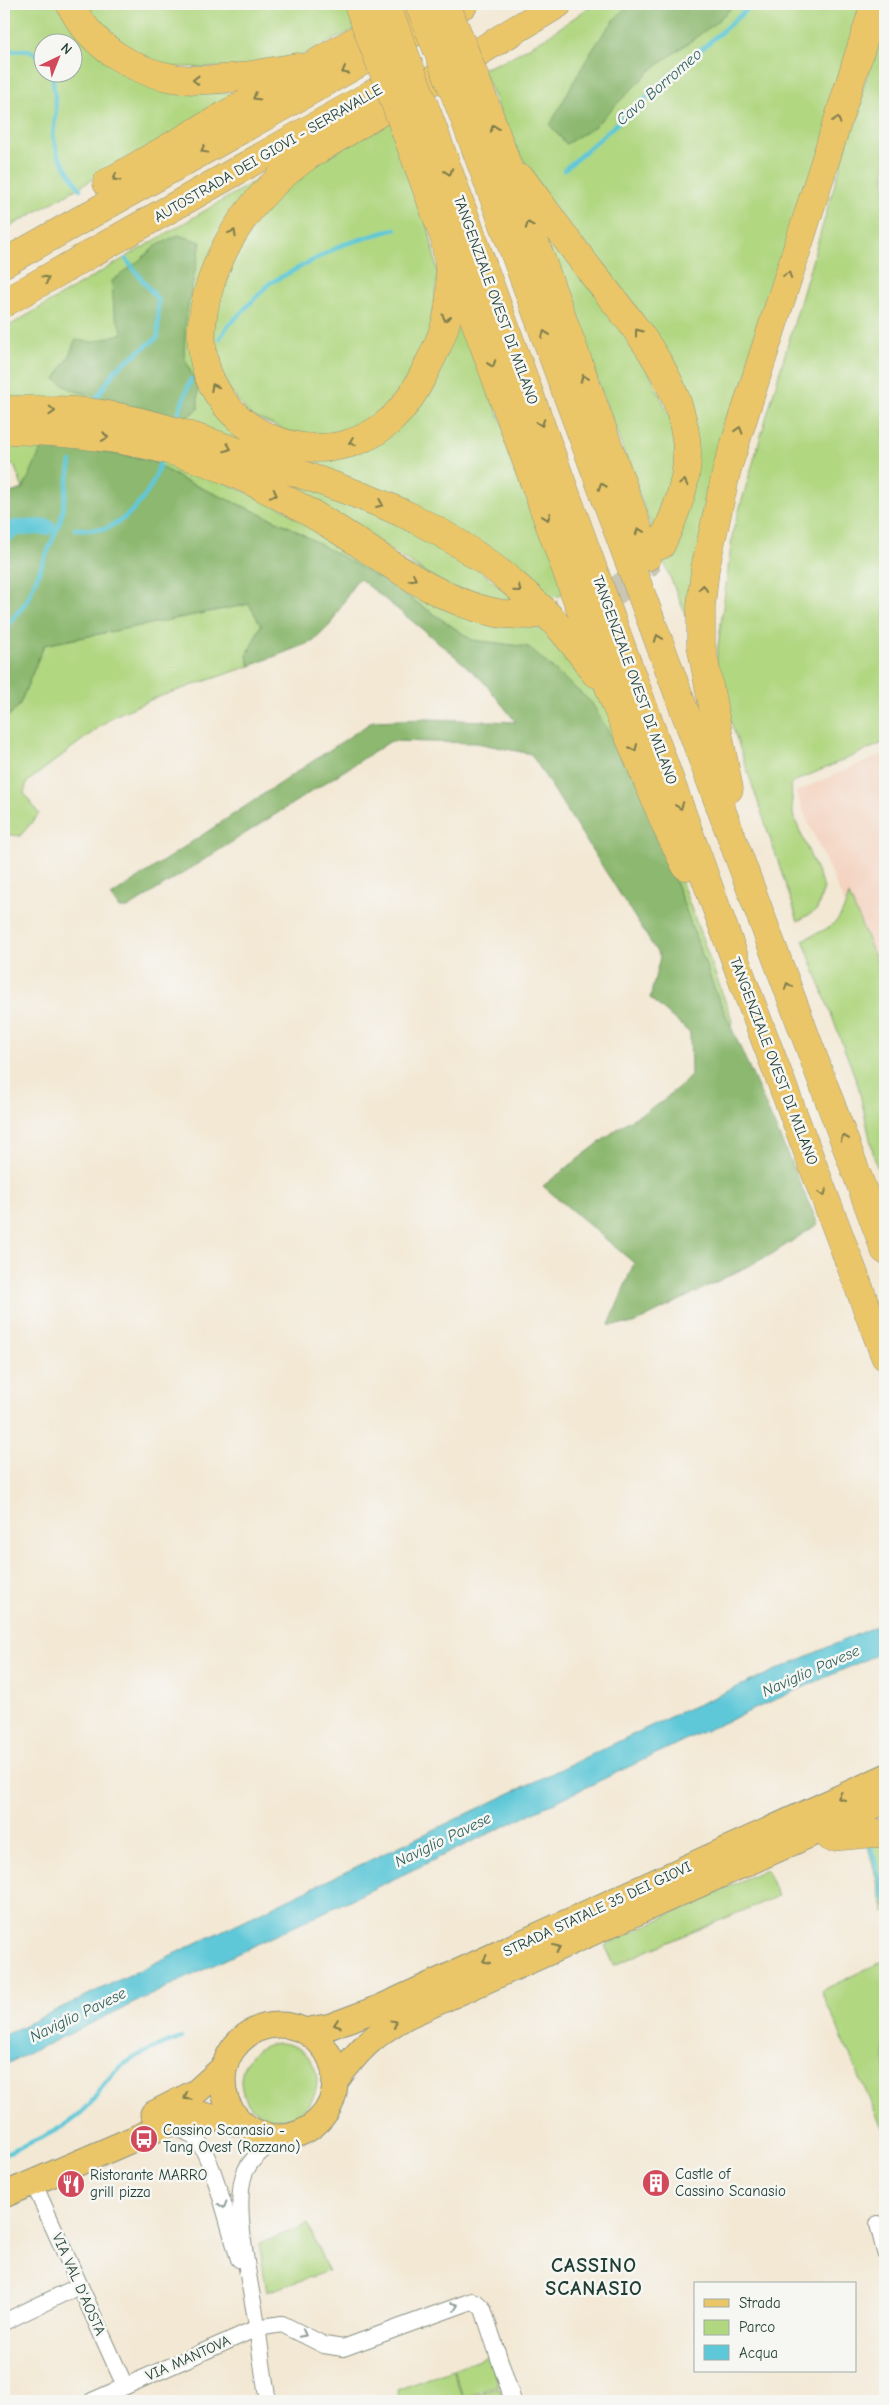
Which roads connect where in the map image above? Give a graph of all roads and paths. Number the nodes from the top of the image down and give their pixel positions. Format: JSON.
{"nodes":[{"id":1,"x":70,"y":4,"type":"edge"},
{"id":2,"x":358,"y":4,"type":"edge"},
{"id":3,"x":386,"y":4,"type":"edge"},
{"id":4,"x":419,"y":4,"type":"edge"},
{"id":5,"x":446,"y":4,"type":"edge"},
{"id":6,"x":464,"y":4,"type":"edge"},
{"id":7,"x":533,"y":4,"type":"edge"},
{"id":8,"x":558,"y":4,"type":"edge"},
{"id":9,"x":875,"y":4,"type":"edge"},
{"id":10,"x":314,"y":64,"type":"junction"},
{"id":11,"x":473,"y":106,"type":"junction"},
{"id":12,"x":420,"y":132,"type":"junction"},
{"id":13,"x":504,"y":155,"type":"junction"},
{"id":14,"x":444,"y":235,"type":"junction"},
{"id":15,"x":4,"y":242,"type":"edge"},
{"id":16,"x":4,"y":263,"type":"edge"},
{"id":17,"x":4,"y":303,"type":"edge"},
{"id":18,"x":4,"y":410,"type":"edge"},
{"id":19,"x":4,"y":430,"type":"edge"},
{"id":20,"x":661,"y":545,"type":"tunnel mouth"},
{"id":21,"x":531,"y":616,"type":"tunnel mouth"},
{"id":22,"x":615,"y":704,"type":"junction"},
{"id":23,"x":726,"y":774,"type":"junction"},
{"id":24,"x":754,"y":897,"type":"junction"},
{"id":25,"x":744,"y":984,"type":"junction"},
{"id":26,"x":885,"y":1250,"type":"edge"},
{"id":27,"x":885,"y":1356,"type":"edge"},
{"id":28,"x":885,"y":1777,"type":"edge"},
{"id":29,"x":885,"y":1800,"type":"edge"},
{"id":30,"x":885,"y":1817,"type":"edge"},
{"id":31,"x":885,"y":1834,"type":"edge"},
{"id":32,"x":830,"y":1837,"type":"junction"},
{"id":33,"x":644,"y":1909,"type":"junction"},
{"id":34,"x":305,"y":2031,"type":"junction"},
{"id":35,"x":225,"y":2066,"type":"junction"},
{"id":36,"x":335,"y":2082,"type":"junction"},
{"id":37,"x":244,"y":2125,"type":"junction"},
{"id":38,"x":153,"y":2129,"type":"junction"},
{"id":39,"x":279,"y":2137,"type":"junction"},
{"id":40,"x":4,"y":2180,"type":"edge"},
{"id":41,"x":33,"y":2182,"type":"junction"},
{"id":42,"x":4,"y":2195,"type":"edge"},
{"id":43,"x":878,"y":2224,"type":"dead end"},
{"id":44,"x":885,"y":2252,"type":"edge"},
{"id":45,"x":79,"y":2286,"type":"junction"},
{"id":46,"x":251,"y":2294,"type":"junction"},
{"id":47,"x":4,"y":2322,"type":"edge"},
{"id":48,"x":257,"y":2328,"type":"junction"},
{"id":49,"x":125,"y":2386,"type":"junction"},
{"id":50,"x":92,"y":2401,"type":"edge"},
{"id":51,"x":268,"y":2401,"type":"edge"},
{"id":52,"x":513,"y":2401,"type":"edge"}],
"edges":[{"from":10,"to":1,"type":"highway","one_way":true},
{"from":2,"to":12,"type":"highway","bridge":true},
{"from":3,"to":12,"type":"highway","name":"TANGENZIALE OVEST DI MILANO","bridge":true},
{"from":4,"to":10,"type":"highway"},
{"from":4,"to":11,"type":"highway","bridge":true},
{"from":5,"to":11,"type":"highway","bridge":true},
{"from":6,"to":16,"type":"highway","one_way":true},
{"from":17,"to":7,"type":"highway","name":"AUTOSTRADA DEI GIOVI - SERRAVALLE","one_way":true},
{"from":14,"to":8,"type":"highway","one_way":true},
{"from":23,"to":9,"type":"highway","one_way":true},
{"from":10,"to":15,"type":"highway","one_way":true},
{"from":13,"to":11,"type":"highway","one_way":true},
{"from":24,"to":11,"type":"highway","one_way":true},
{"from":12,"to":14,"type":"highway"},
{"from":12,"to":25,"type":"highway","name":"TANGENZIALE OVEST DI MILANO","one_way":true},
{"from":20,"to":13,"type":"highway","one_way":true},
{"from":23,"to":13,"type":"highway","one_way":true},
{"from":14,"to":22,"type":"highway","one_way":true},
{"from":18,"to":22,"type":"highway","one_way":true},
{"from":19,"to":21,"type":"highway","one_way":true},
{"from":22,"to":25,"type":"highway","one_way":true},
{"from":23,"to":24,"type":"highway"},
{"from":26,"to":24,"type":"highway","one_way":true},
{"from":25,"to":27,"type":"highway","name":"TANGENZIALE OVEST DI MILANO","one_way":true},
{"from":28,"to":34,"type":"main road","name":"STRADA STATALE 35 DEI GIOVI","one_way":true},
{"from":29,"to":33,"type":"main road","name":"STRADA STATALE 35 DEI GIOVI"},
{"from":30,"to":32,"type":"main road"},
{"from":31,"to":32,"type":"highway"},
{"from":32,"to":33,"type":"main road"},
{"from":36,"to":33,"type":"main road","name":"STRADA STATALE 35 DEI GIOVI","one_way":true},
{"from":34,"to":35,"type":"main road"},
{"from":34,"to":36,"type":"main road"},
{"from":35,"to":37,"type":"main road"},
{"from":35,"to":40,"type":"main road","one_way":true},
{"from":36,"to":39,"type":"main road"},
{"from":37,"to":38,"type":"main road"},
{"from":37,"to":39,"type":"main road"},
{"from":38,"to":41,"type":"main road"},
{"from":38,"to":46,"type":"street","one_way":true},
{"from":39,"to":46,"type":"street"},
{"from":41,"to":42,"type":"main road"},
{"from":41,"to":45,"type":"street","name":"VIA VAL D'AOSTA"},
{"from":43,"to":44,"type":"street"},
{"from":45,"to":47,"type":"street"},
{"from":45,"to":49,"type":"street","name":"VIA VAL D'AOSTA"},
{"from":46,"to":48,"type":"street"},
{"from":48,"to":49,"type":"street","name":"VIA MANTOVA"},
{"from":48,"to":51,"type":"street"},
{"from":48,"to":52,"type":"street","name":"VIA MANTOVA","one_way":true},
{"from":49,"to":50,"type":"street","name":"VIA MANTOVA"}]}
